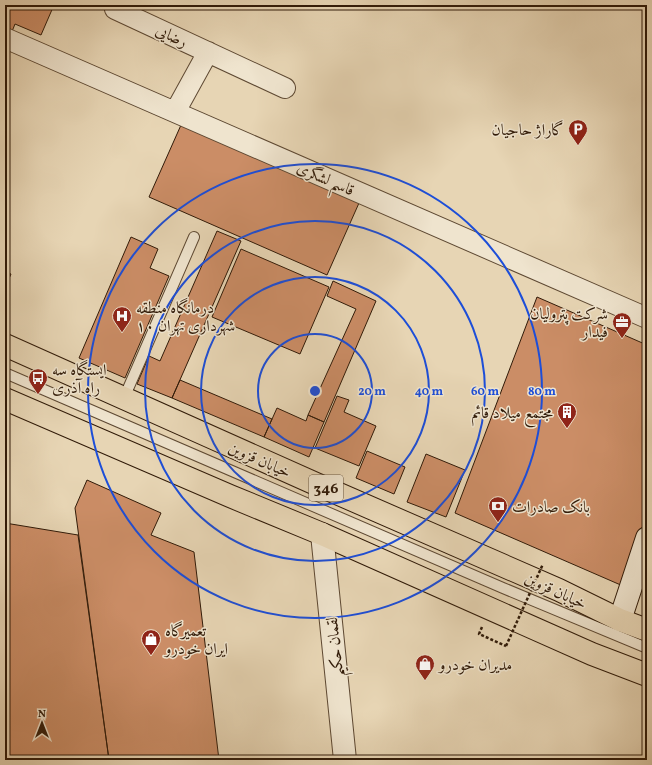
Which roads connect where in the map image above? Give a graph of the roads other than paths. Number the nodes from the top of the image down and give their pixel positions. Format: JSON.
{"nodes":[{"id":1,"x":115,"y":9,"type":"dead end"},
{"id":2,"x":5,"y":38,"type":"edge"},
{"id":3,"x":208,"y":52,"type":"junction"},
{"id":4,"x":285,"y":88,"type":"dead end"},
{"id":5,"x":175,"y":112,"type":"junction"},
{"id":6,"x":194,"y":237,"type":"dead end"},
{"id":7,"x":647,"y":318,"type":"edge"},
{"id":8,"x":5,"y":345,"type":"edge"},
{"id":9,"x":5,"y":373,"type":"edge"},
{"id":10,"x":124,"y":398,"type":"junction"},
{"id":11,"x":5,"y":399,"type":"edge"},
{"id":12,"x":322,"y":534,"type":"junction"},
{"id":13,"x":647,"y":538,"type":"edge"},
{"id":14,"x":620,"y":620,"type":"junction"},
{"id":15,"x":647,"y":630,"type":"edge"},
{"id":16,"x":647,"y":648,"type":"edge"},
{"id":17,"x":647,"y":675,"type":"edge"},
{"id":18,"x":345,"y":760,"type":"edge"}],
"edges":[{"from":1,"to":3,"type":"street","name":"رضایی"},
{"from":2,"to":5,"type":"street","name":"قاسم لشگری"},
{"from":3,"to":4,"type":"street","name":"رضایی"},
{"from":3,"to":5,"type":"street","name":"رضایی"},
{"from":5,"to":7,"type":"street","name":"قاسم لشگری"},
{"from":6,"to":10,"type":"lane"},
{"from":8,"to":10,"type":"main road","name":"خیابان قزوین","number":"346"},
{"from":9,"to":16,"type":"lane"},
{"from":10,"to":14,"type":"main road","name":"خیابان قزوین","number":"346"},
{"from":11,"to":12,"type":"main road"},
{"from":12,"to":17,"type":"main road"},
{"from":12,"to":18,"type":"street","name":"لقمان حکیم"},
{"from":13,"to":14,"type":"street"},
{"from":14,"to":15,"type":"main road","name":"خیابان قزوین","number":"346"}]}
